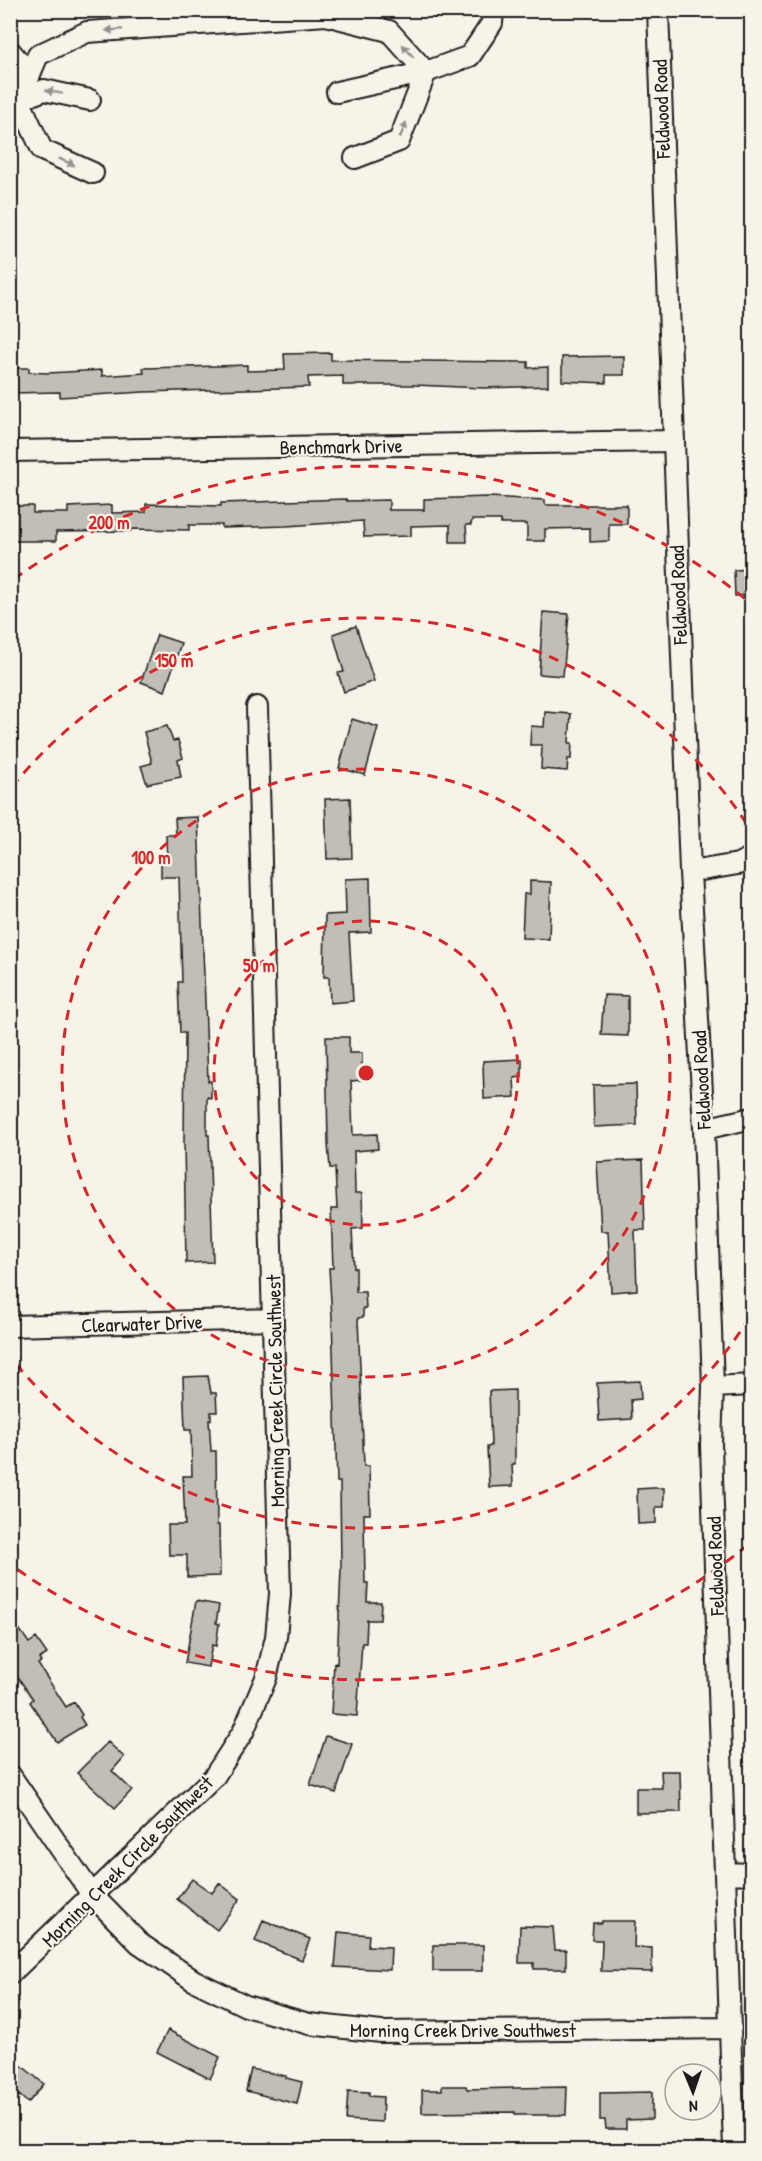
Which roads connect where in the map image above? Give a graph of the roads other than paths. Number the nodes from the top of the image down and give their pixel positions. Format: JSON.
{"nodes":[{"id":1,"x":493,"y":10,"type":"edge"},
{"id":2,"x":658,"y":10,"type":"edge"},
{"id":3,"x":10,"y":51,"type":"edge"},
{"id":4,"x":426,"y":72,"type":"junction"},
{"id":5,"x":30,"y":75,"type":"junction"},
{"id":6,"x":337,"y":92,"type":"dead end"},
{"id":7,"x":19,"y":100,"type":"junction"},
{"id":8,"x":90,"y":100,"type":"dead end"},
{"id":9,"x":355,"y":158,"type":"dead end"},
{"id":10,"x":93,"y":173,"type":"dead end"},
{"id":11,"x":672,"y":441,"type":"junction"},
{"id":12,"x":10,"y":451,"type":"edge"},
{"id":13,"x":257,"y":707,"type":"dead end"},
{"id":14,"x":752,"y":857,"type":"edge"},
{"id":15,"x":690,"y":872,"type":"junction"},
{"id":16,"x":752,"y":1118,"type":"edge"},
{"id":17,"x":704,"y":1129,"type":"junction"},
{"id":18,"x":273,"y":1319,"type":"junction"},
{"id":19,"x":10,"y":1326,"type":"edge"},
{"id":20,"x":752,"y":1385,"type":"edge"},
{"id":21,"x":713,"y":1387,"type":"junction"},
{"id":22,"x":10,"y":1775,"type":"edge"},
{"id":23,"x":727,"y":1874,"type":"junction"},
{"id":24,"x":752,"y":1874,"type":"edge"},
{"id":25,"x":93,"y":1896,"type":"junction"},
{"id":26,"x":10,"y":1974,"type":"edge"},
{"id":27,"x":731,"y":2028,"type":"junction"},
{"id":28,"x":734,"y":2151,"type":"edge"}],
"edges":[{"from":1,"to":4,"type":"street"},
{"from":2,"to":11,"type":"street","name":"Feldwood Road"},
{"from":3,"to":5,"type":"street"},
{"from":4,"to":5,"type":"street","one_way":true},
{"from":4,"to":6,"type":"street"},
{"from":9,"to":4,"type":"street","one_way":true},
{"from":5,"to":7,"type":"street"},
{"from":8,"to":7,"type":"street","one_way":true},
{"from":7,"to":10,"type":"street","one_way":true},
{"from":11,"to":12,"type":"street","name":"Benchmark Drive"},
{"from":11,"to":15,"type":"street","name":"Feldwood Road"},
{"from":13,"to":18,"type":"street","name":"Morning Creek Circle Southwest"},
{"from":14,"to":15,"type":"street"},
{"from":15,"to":17,"type":"street","name":"Feldwood Road"},
{"from":16,"to":17,"type":"street"},
{"from":17,"to":21,"type":"street","name":"Feldwood Road"},
{"from":18,"to":19,"type":"street","name":"Clearwater Drive"},
{"from":18,"to":25,"type":"street","name":"Morning Creek Circle Southwest"},
{"from":20,"to":21,"type":"street"},
{"from":21,"to":23,"type":"street","name":"Feldwood Road"},
{"from":22,"to":25,"type":"street","name":"Morning Creek Drive Southwest"},
{"from":23,"to":24,"type":"street"},
{"from":23,"to":27,"type":"street","name":"Feldwood Road"},
{"from":25,"to":26,"type":"street","name":"Morning Creek Circle Southwest"},
{"from":25,"to":27,"type":"street","name":"Morning Creek Drive Southwest"},
{"from":27,"to":28,"type":"street","name":"Feldwood Road"}]}
